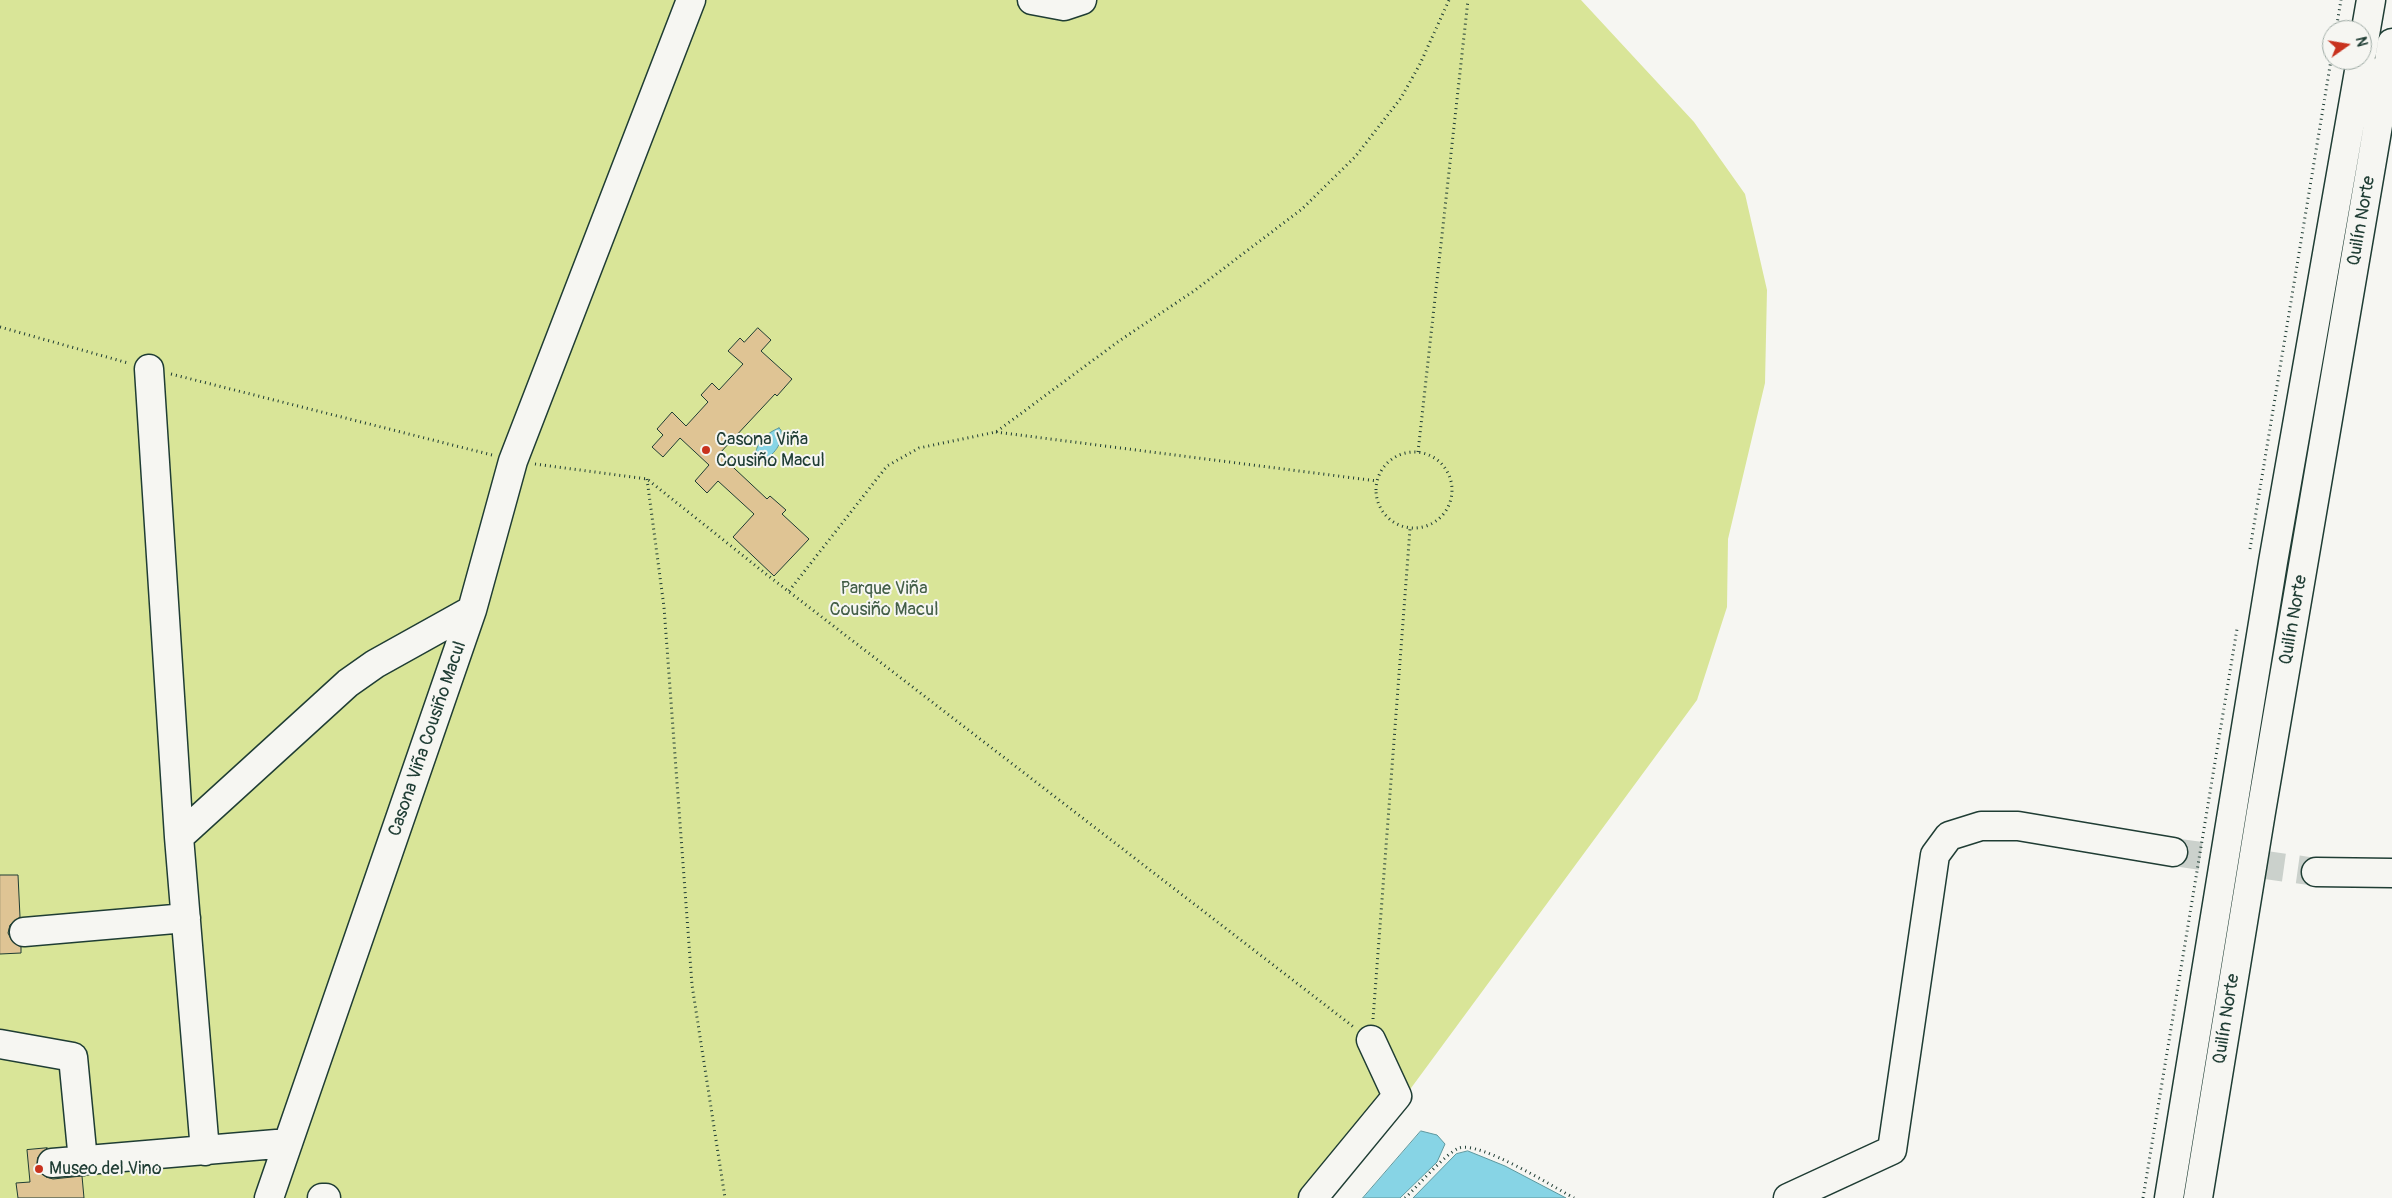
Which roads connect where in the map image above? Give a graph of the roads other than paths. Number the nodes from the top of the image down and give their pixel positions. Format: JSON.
{"nodes":[{"id":1,"x":691,"y":0,"type":"edge"},
{"id":2,"x":1032,"y":0,"type":"edge"},
{"id":3,"x":1082,"y":0,"type":"edge"},
{"id":4,"x":2371,"y":0,"type":"edge"},
{"id":5,"x":2368,"y":20,"type":"edge"},
{"id":6,"x":2392,"y":42,"type":"edge"},
{"id":7,"x":2358,"y":70,"type":"edge"},
{"id":8,"x":149,"y":368,"type":"road end"},
{"id":9,"x":472,"y":610,"type":"junction"},
{"id":10,"x":179,"y":837,"type":"junction"},
{"id":11,"x":2173,"y":852,"type":"tunnel mouth"},
{"id":12,"x":2316,"y":872,"type":"tunnel mouth"},
{"id":13,"x":2392,"y":873,"type":"edge"},
{"id":14,"x":186,"y":918,"type":"junction"},
{"id":15,"x":24,"y":932,"type":"dead end"},
{"id":16,"x":1371,"y":1040,"type":"road end"},
{"id":17,"x":0,"y":1044,"type":"edge"},
{"id":18,"x":288,"y":1143,"type":"junction"},
{"id":19,"x":205,"y":1151,"type":"junction"},
{"id":20,"x":84,"y":1161,"type":"junction"},
{"id":21,"x":52,"y":1164,"type":"dead end"},
{"id":22,"x":269,"y":1198,"type":"edge"},
{"id":23,"x":322,"y":1198,"type":"edge"},
{"id":24,"x":326,"y":1198,"type":"edge"},
{"id":25,"x":1313,"y":1198,"type":"edge"},
{"id":26,"x":1788,"y":1198,"type":"edge"},
{"id":27,"x":2169,"y":1198,"type":"edge"},
{"id":28,"x":2198,"y":1198,"type":"edge"}],
"edges":[{"from":1,"to":9,"type":"street","name":"Casona Viña Cousiño Macul"},
{"from":2,"to":3,"type":"street"},
{"from":4,"to":5,"type":"street"},
{"from":6,"to":28,"type":"street","name":"Quilín Norte"},
{"from":7,"to":27,"type":"street","name":"Quilín Norte"},
{"from":8,"to":10,"type":"street"},
{"from":9,"to":10,"type":"street"},
{"from":9,"to":18,"type":"street","name":"Casona Viña Cousiño Macul"},
{"from":10,"to":14,"type":"street"},
{"from":11,"to":26,"type":"street"},
{"from":12,"to":13,"type":"street"},
{"from":14,"to":15,"type":"street"},
{"from":14,"to":19,"type":"street"},
{"from":16,"to":25,"type":"street"},
{"from":17,"to":20,"type":"street"},
{"from":18,"to":19,"type":"street"},
{"from":18,"to":22,"type":"street","name":"Casona Viña Cousiño Macul"},
{"from":19,"to":20,"type":"street"},
{"from":20,"to":21,"type":"street"},
{"from":23,"to":24,"type":"street"}]}
